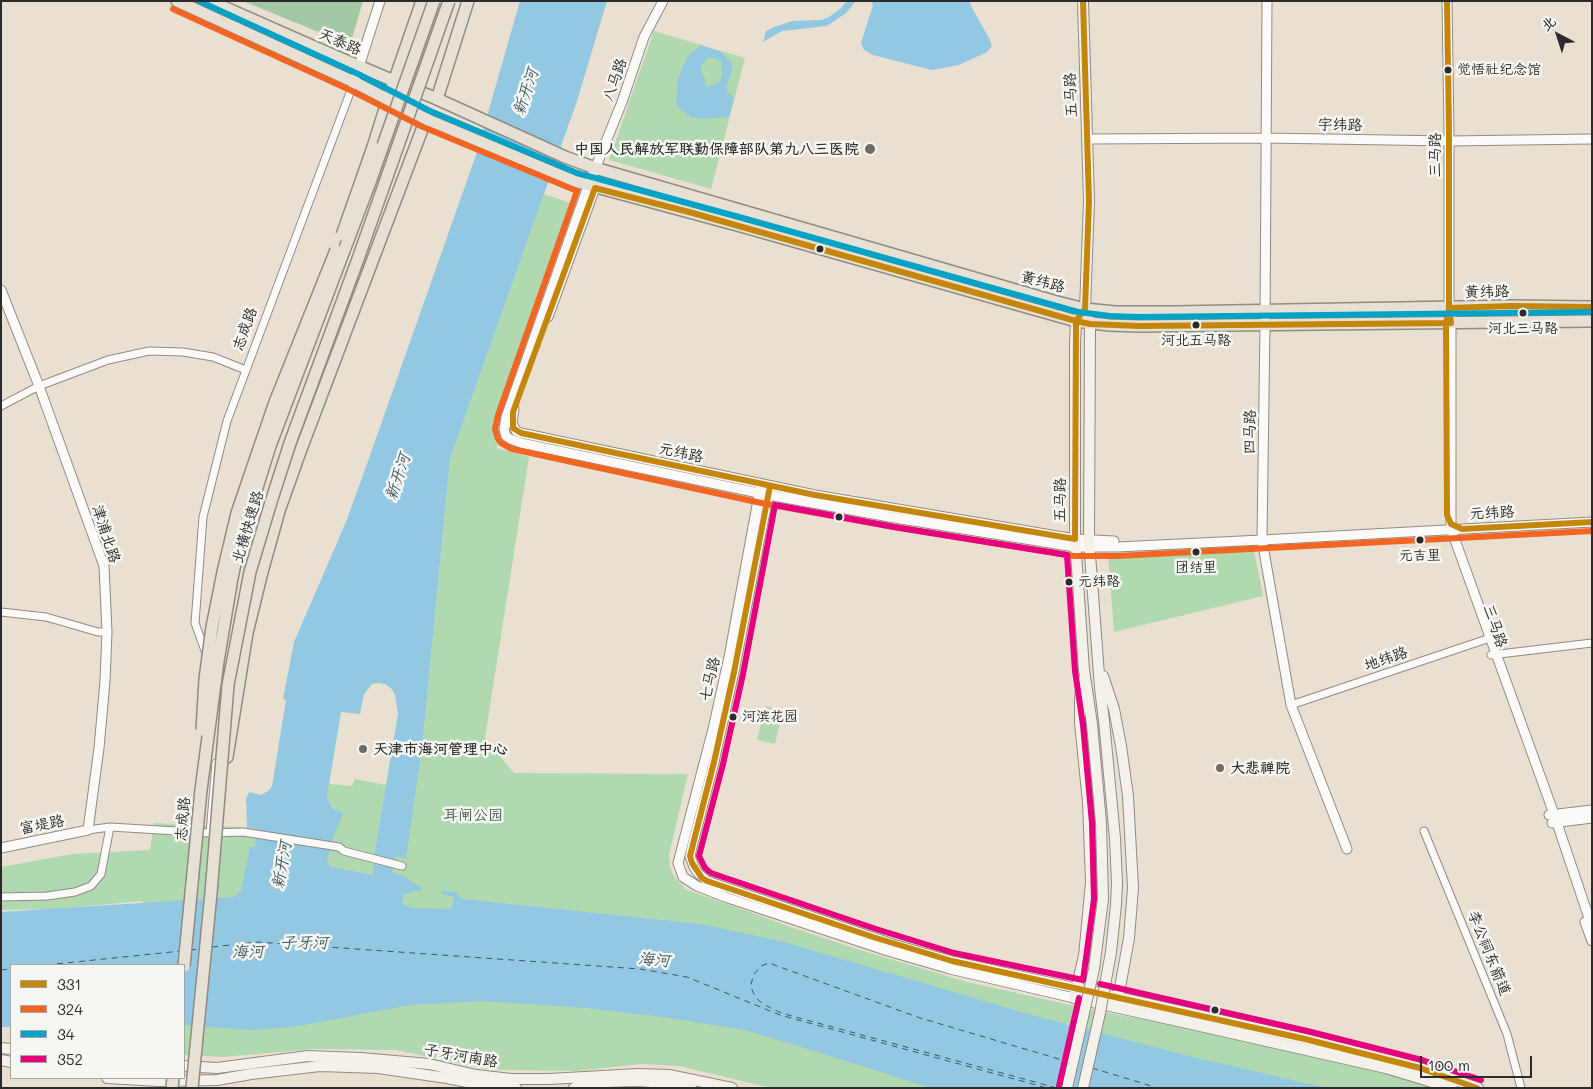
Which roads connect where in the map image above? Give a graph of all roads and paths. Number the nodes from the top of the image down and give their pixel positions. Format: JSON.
{"nodes":[{"id":1,"x":177,"y":1,"type":"edge"},
{"id":2,"x":380,"y":1,"type":"edge"},
{"id":3,"x":422,"y":1,"type":"edge"},
{"id":4,"x":434,"y":1,"type":"edge"},
{"id":5,"x":449,"y":1,"type":"edge"},
{"id":6,"x":468,"y":1,"type":"edge"},
{"id":7,"x":663,"y":1,"type":"edge"},
{"id":8,"x":1084,"y":1,"type":"edge"},
{"id":9,"x":1266,"y":1,"type":"edge"},
{"id":10,"x":1447,"y":1,"type":"edge"},
{"id":11,"x":214,"y":2,"type":"edge"},
{"id":12,"x":359,"y":66,"type":"junction"},
{"id":13,"x":394,"y":81,"type":"junction"},
{"id":14,"x":354,"y":82,"type":"junction"},
{"id":15,"x":388,"y":99,"type":"junction"},
{"id":16,"x":437,"y":99,"type":"junction"},
{"id":17,"x":426,"y":119,"type":"junction"},
{"id":18,"x":1266,"y":138,"type":"junction"},
{"id":19,"x":1592,"y":139,"type":"edge"},
{"id":20,"x":1088,"y":140,"type":"junction"},
{"id":21,"x":1449,"y":141,"type":"junction"},
{"id":22,"x":565,"y":157,"type":"joint"},
{"id":23,"x":595,"y":168,"type":"junction"},
{"id":24,"x":558,"y":175,"type":"joint"},
{"id":25,"x":592,"y":187,"type":"junction"},
{"id":26,"x":1,"y":290,"type":"edge"},
{"id":27,"x":1592,"y":306,"type":"edge"},
{"id":28,"x":1450,"y":308,"type":"junction"},
{"id":29,"x":1085,"y":309,"type":"junction"},
{"id":30,"x":1265,"y":311,"type":"junction"},
{"id":31,"x":1076,"y":321,"type":"junction"},
{"id":32,"x":1592,"y":321,"type":"edge"},
{"id":33,"x":1448,"y":323,"type":"junction"},
{"id":34,"x":1090,"y":324,"type":"junction"},
{"id":35,"x":1265,"y":324,"type":"junction"},
{"id":36,"x":246,"y":370,"type":"junction"},
{"id":37,"x":39,"y":386,"type":"junction"},
{"id":38,"x":1,"y":406,"type":"edge"},
{"id":39,"x":513,"y":428,"type":"joint"},
{"id":40,"x":506,"y":436,"type":"joint"},
{"id":41,"x":765,"y":489,"type":"junction"},
{"id":42,"x":1592,"y":520,"type":"edge"},
{"id":43,"x":1451,"y":525,"type":"junction"},
{"id":44,"x":1262,"y":538,"type":"junction"},
{"id":45,"x":1075,"y":543,"type":"junction"},
{"id":46,"x":1089,"y":544,"type":"junction"},
{"id":47,"x":232,"y":578,"type":"joint"},
{"id":48,"x":1,"y":612,"type":"edge"},
{"id":49,"x":107,"y":632,"type":"junction"},
{"id":50,"x":1488,"y":639,"type":"junction"},
{"id":51,"x":1592,"y":643,"type":"edge"},
{"id":52,"x":1493,"y":655,"type":"junction"},
{"id":53,"x":1100,"y":668,"type":"junction"},
{"id":54,"x":1084,"y":670,"type":"junction"},
{"id":55,"x":1291,"y":705,"type":"junction"},
{"id":56,"x":201,"y":790,"type":"junction"},
{"id":57,"x":218,"y":810,"type":"junction"},
{"id":58,"x":1592,"y":810,"type":"edge"},
{"id":59,"x":1592,"y":818,"type":"edge"},
{"id":60,"x":1553,"y":819,"type":"junction"},
{"id":61,"x":110,"y":827,"type":"junction"},
{"id":62,"x":88,"y":830,"type":"junction"},
{"id":63,"x":1424,"y":831,"type":"dead end"},
{"id":64,"x":210,"y":833,"type":"junction"},
{"id":65,"x":1,"y":848,"type":"edge"},
{"id":66,"x":1346,"y":850,"type":"dead end"},
{"id":67,"x":399,"y":865,"type":"dead end"},
{"id":68,"x":1,"y":898,"type":"edge"},
{"id":69,"x":1592,"y":927,"type":"edge"},
{"id":70,"x":1592,"y":941,"type":"edge"},
{"id":71,"x":184,"y":964,"type":"edge"},
{"id":72,"x":1075,"y":993,"type":"junction"},
{"id":73,"x":1118,"y":1002,"type":"junction"},
{"id":74,"x":185,"y":1066,"type":"edge"},
{"id":75,"x":217,"y":1068,"type":"junction"},
{"id":76,"x":121,"y":1079,"type":"edge"},
{"id":77,"x":159,"y":1082,"type":"edge"},
{"id":78,"x":216,"y":1084,"type":"edge"},
{"id":79,"x":192,"y":1088,"type":"edge"},
{"id":80,"x":516,"y":1088,"type":"edge"},
{"id":81,"x":574,"y":1088,"type":"edge"},
{"id":82,"x":691,"y":1088,"type":"edge"},
{"id":83,"x":732,"y":1088,"type":"edge"},
{"id":84,"x":1067,"y":1088,"type":"edge"},
{"id":85,"x":1083,"y":1088,"type":"edge"},
{"id":86,"x":1452,"y":1088,"type":"edge"},
{"id":87,"x":1478,"y":1088,"type":"edge"},
{"id":88,"x":1521,"y":1088,"type":"edge"}],
"edges":[{"from":1,"to":14,"type":"main road","name":"天泰路"},
{"from":2,"to":12,"type":"street","name":"志成路"},
{"from":3,"to":13,"type":"main road"},
{"from":4,"to":47,"type":"main road","name":"北横快速路","bridge":true},
{"from":5,"to":57,"type":"main road","name":"北横快速路","bridge":true},
{"from":6,"to":16,"type":"main road"},
{"from":7,"to":23,"type":"street","name":"八马路"},
{"from":8,"to":20,"type":"main road","name":"五马路"},
{"from":9,"to":18,"type":"street","name":"四马路"},
{"from":10,"to":21,"type":"street","name":"三马路"},
{"from":11,"to":12,"type":"main road","name":"天泰路"},
{"from":12,"to":13,"type":"main road","name":"天泰路"},
{"from":12,"to":14,"type":"street","name":"志成路"},
{"from":13,"to":15,"type":"main road"},
{"from":13,"to":16,"type":"main road","name":"天泰路"},
{"from":14,"to":15,"type":"main road","name":"天泰路"},
{"from":14,"to":36,"type":"street","name":"志成路"},
{"from":15,"to":17,"type":"main road","name":"天泰路"},
{"from":15,"to":56,"type":"main road","bridge":true},
{"from":16,"to":22,"type":"main road","name":"天泰路"},
{"from":17,"to":24,"type":"main road","name":"天泰路"},
{"from":17,"to":57,"type":"main road","bridge":true},
{"from":18,"to":20,"type":"street","name":"宇纬路"},
{"from":18,"to":21,"type":"street","name":"宇纬路"},
{"from":18,"to":30,"type":"street","name":"四马路"},
{"from":19,"to":21,"type":"street","name":"宇纬路"},
{"from":20,"to":29,"type":"main road","name":"五马路"},
{"from":21,"to":28,"type":"street","name":"三马路"},
{"from":22,"to":23,"type":"main road","name":"黄纬路"},
{"from":23,"to":25,"type":"street","name":"八马路"},
{"from":23,"to":29,"type":"main road","name":"黄纬路"},
{"from":24,"to":25,"type":"main road","name":"黄纬路"},
{"from":25,"to":31,"type":"main road","name":"黄纬路"},
{"from":25,"to":39,"type":"street","name":"八马路"},
{"from":25,"to":40,"type":"street","name":"八马路"},
{"from":26,"to":37,"type":"street","name":"津浦北路"},
{"from":27,"to":28,"type":"main road","name":"黄纬路"},
{"from":28,"to":30,"type":"main road","name":"黄纬路"},
{"from":28,"to":33,"type":"street","name":"三马路"},
{"from":29,"to":30,"type":"main road","name":"黄纬路"},
{"from":29,"to":31,"type":"main road"},
{"from":29,"to":34,"type":"main road","name":"五马路"},
{"from":30,"to":35,"type":"street","name":"四马路"},
{"from":31,"to":34,"type":"main road","name":"黄纬路"},
{"from":31,"to":45,"type":"main road","name":"五马路"},
{"from":32,"to":33,"type":"main road","name":"黄纬路"},
{"from":33,"to":35,"type":"main road","name":"黄纬路"},
{"from":33,"to":43,"type":"street","name":"三马路"},
{"from":34,"to":35,"type":"main road","name":"黄纬路"},
{"from":34,"to":46,"type":"main road","name":"五马路"},
{"from":35,"to":44,"type":"street","name":"四马路"},
{"from":36,"to":37,"type":"street"},
{"from":36,"to":64,"type":"street","name":"志成路"},
{"from":37,"to":38,"type":"street"},
{"from":37,"to":49,"type":"street","name":"津浦北路"},
{"from":39,"to":41,"type":"street","name":"元纬路"},
{"from":40,"to":41,"type":"street","name":"元纬路"},
{"from":41,"to":45,"type":"street","name":"元纬路"},
{"from":41,"to":72,"type":"street","name":"七马路"},
{"from":41,"to":72,"type":"street","name":"七马路"},
{"from":42,"to":43,"type":"street","name":"元纬路"},
{"from":43,"to":44,"type":"street","name":"元纬路"},
{"from":43,"to":50,"type":"street","name":"三马路"},
{"from":44,"to":46,"type":"street","name":"元纬路"},
{"from":44,"to":55,"type":"street","name":"四马路"},
{"from":45,"to":46,"type":"street","name":"元纬路"},
{"from":45,"to":54,"type":"main road","name":"五马路"},
{"from":46,"to":53,"type":"main road","name":"五马路"},
{"from":47,"to":56,"type":"main road","name":"志成路","bridge":true},
{"from":48,"to":49,"type":"street"},
{"from":49,"to":62,"type":"street","name":"津浦北路"},
{"from":50,"to":52,"type":"street","name":"三马路"},
{"from":50,"to":55,"type":"street","name":"地纬路"},
{"from":51,"to":52,"type":"street"},
{"from":52,"to":60,"type":"street","name":"三马路"},
{"from":53,"to":73,"type":"main road"},
{"from":53,"to":85,"type":"main road","name":"五马路","bridge":true},
{"from":54,"to":72,"type":"main road"},
{"from":54,"to":84,"type":"main road","name":"五马路","bridge":true},
{"from":55,"to":66,"type":"street","name":"四马路"},
{"from":56,"to":71,"type":"main road","name":"志成路","bridge":true},
{"from":57,"to":79,"type":"main road","name":"北横快速路","bridge":true},
{"from":58,"to":60,"type":"street"},
{"from":59,"to":60,"type":"street"},
{"from":60,"to":69,"type":"street","name":"三马路"},
{"from":60,"to":70,"type":"street","name":"三马路"},
{"from":61,"to":62,"type":"street"},
{"from":61,"to":64,"type":"street"},
{"from":61,"to":68,"type":"street"},
{"from":62,"to":65,"type":"street","name":"富堤路"},
{"from":63,"to":88,"type":"street","name":"李公祠东箭道"},
{"from":64,"to":67,"type":"street"},
{"from":72,"to":73,"type":"main road"},
{"from":73,"to":86,"type":"main road"},
{"from":73,"to":87,"type":"main road"},
{"from":74,"to":75,"type":"main road","name":"子牙河南路"},
{"from":75,"to":78,"type":"street"},
{"from":75,"to":83,"type":"main road","name":"子牙河南路"},
{"from":76,"to":77,"type":"main road","name":"子牙河南路"},
{"from":77,"to":78,"type":"main road","name":"子牙河南路"},
{"from":78,"to":80,"type":"main road","name":"子牙河南路"},
{"from":81,"to":82,"type":"main road"}]}
